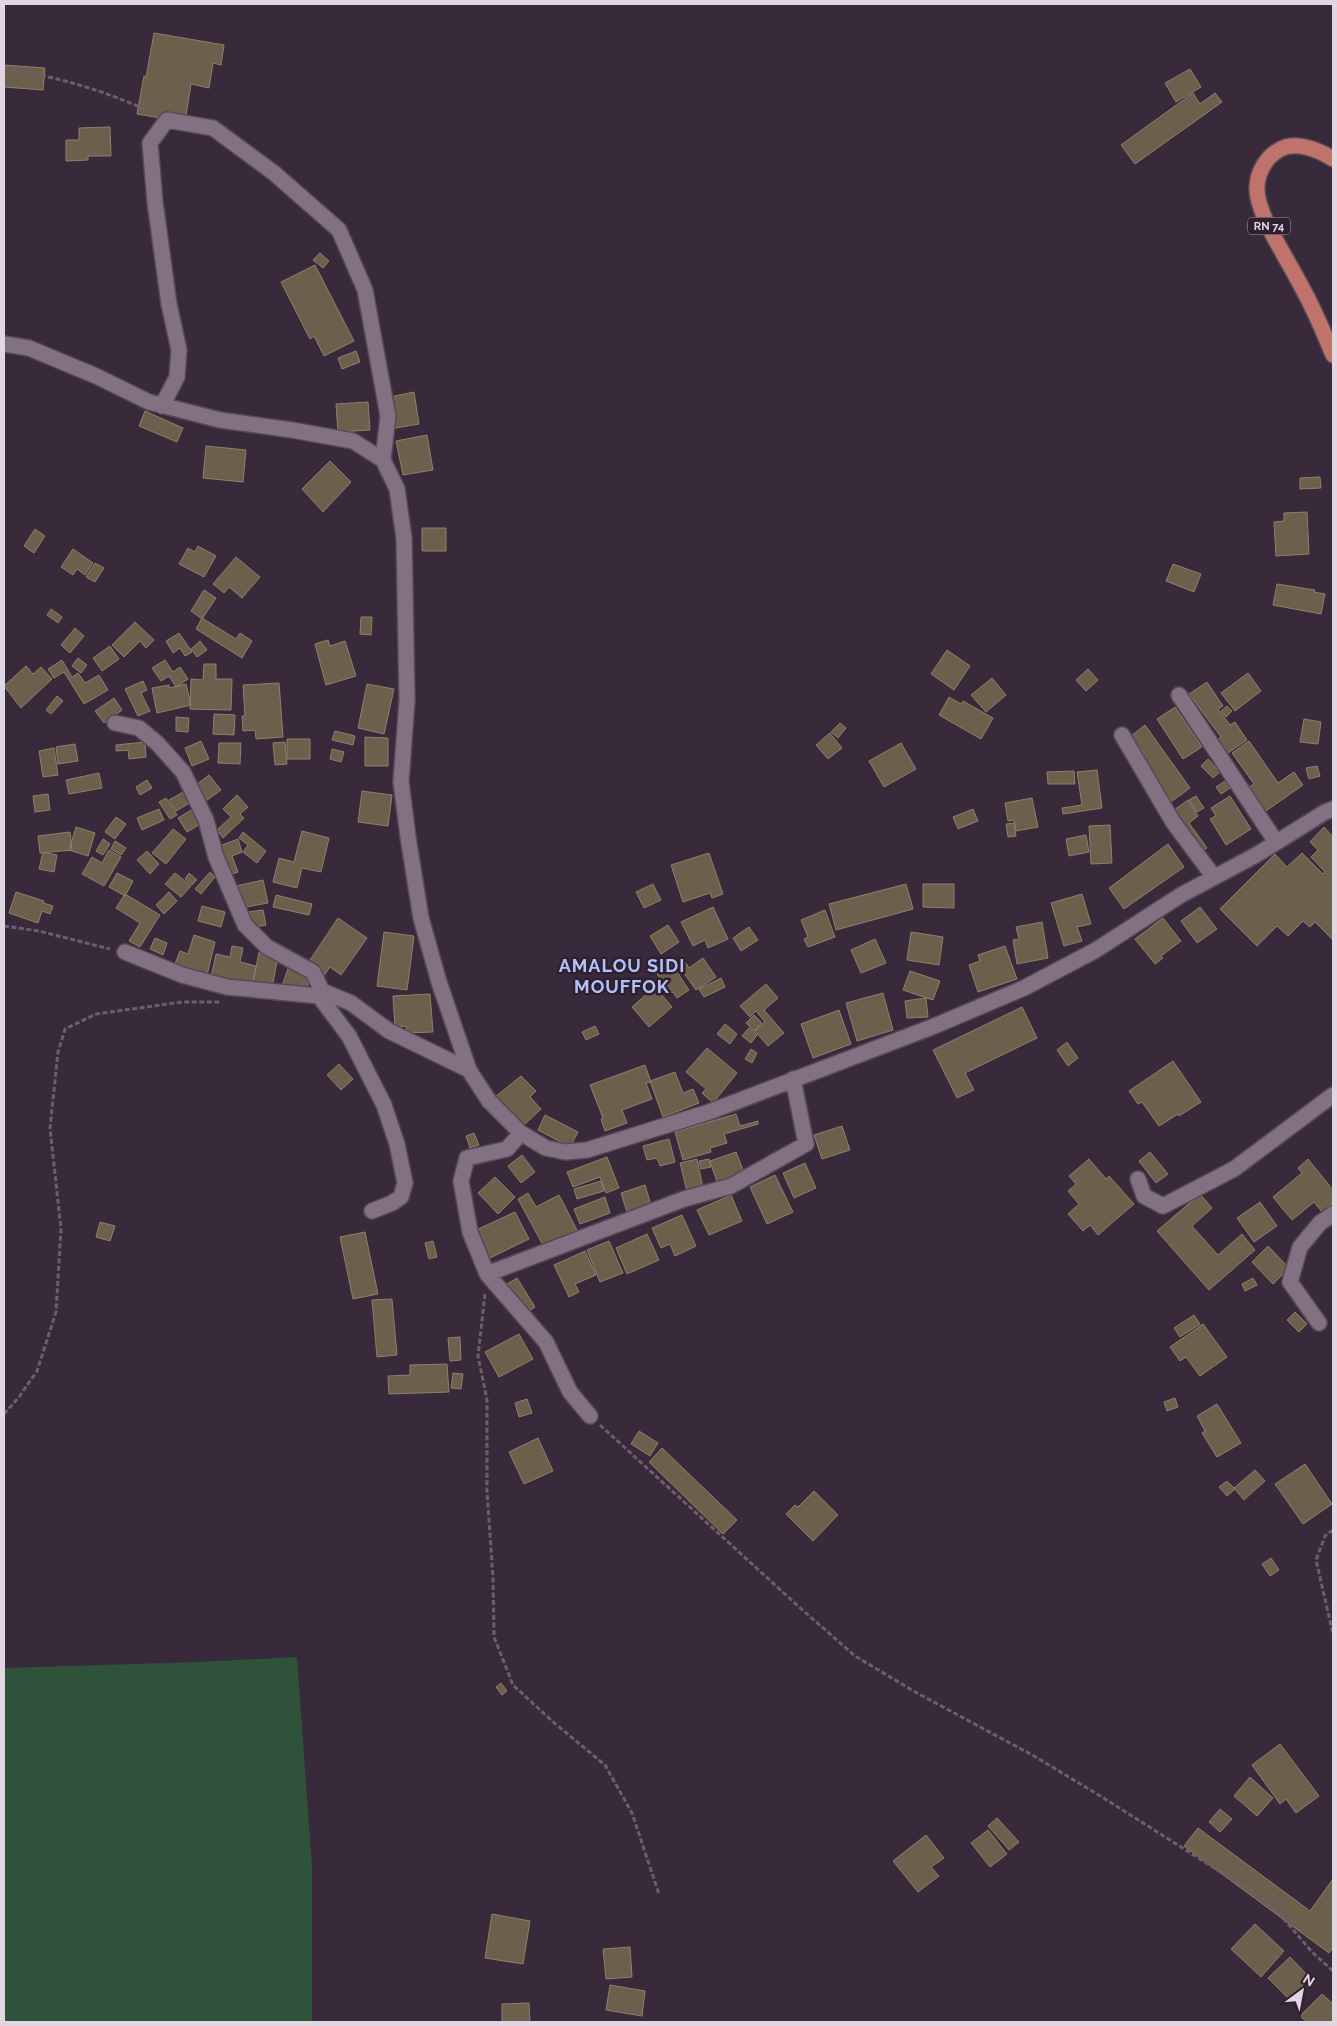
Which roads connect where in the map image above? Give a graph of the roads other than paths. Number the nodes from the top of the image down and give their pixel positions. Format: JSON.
{"nodes":[{"id":1,"x":1333,"y":159,"type":"edge"},
{"id":2,"x":4,"y":344,"type":"edge"},
{"id":3,"x":1333,"y":355,"type":"edge"},
{"id":4,"x":162,"y":406,"type":"junction"},
{"id":5,"x":383,"y":460,"type":"junction"},
{"id":6,"x":1179,"y":695,"type":"dead end"},
{"id":7,"x":115,"y":723,"type":"dead end"},
{"id":8,"x":1122,"y":735,"type":"dead end"},
{"id":9,"x":1333,"y":809,"type":"edge"},
{"id":10,"x":1276,"y":842,"type":"junction"},
{"id":11,"x":1214,"y":877,"type":"junction"},
{"id":12,"x":125,"y":952,"type":"road end"},
{"id":13,"x":320,"y":994,"type":"junction"},
{"id":14,"x":469,"y":1070,"type":"junction"},
{"id":15,"x":793,"y":1079,"type":"junction"},
{"id":16,"x":1333,"y":1095,"type":"edge"},
{"id":17,"x":521,"y":1133,"type":"junction"},
{"id":18,"x":1138,"y":1179,"type":"dead end"},
{"id":19,"x":372,"y":1211,"type":"dead end"},
{"id":20,"x":1333,"y":1214,"type":"edge"},
{"id":21,"x":487,"y":1274,"type":"junction"},
{"id":22,"x":1319,"y":1323,"type":"dead end"},
{"id":23,"x":590,"y":1416,"type":"road end"}],
"edges":[{"from":1,"to":3,"type":"main road","number":"RN 74"},
{"from":2,"to":4,"type":"street"},
{"from":4,"to":5,"type":"street"},
{"from":4,"to":5,"type":"street"},
{"from":5,"to":14,"type":"street"},
{"from":6,"to":10,"type":"street"},
{"from":7,"to":13,"type":"street"},
{"from":8,"to":11,"type":"street"},
{"from":9,"to":10,"type":"street"},
{"from":10,"to":11,"type":"street"},
{"from":11,"to":15,"type":"street"},
{"from":12,"to":13,"type":"street"},
{"from":13,"to":14,"type":"street"},
{"from":13,"to":19,"type":"street"},
{"from":14,"to":17,"type":"street"},
{"from":15,"to":17,"type":"street"},
{"from":15,"to":21,"type":"street"},
{"from":16,"to":18,"type":"street"},
{"from":17,"to":21,"type":"street"},
{"from":20,"to":22,"type":"street"},
{"from":21,"to":23,"type":"street"}]}
